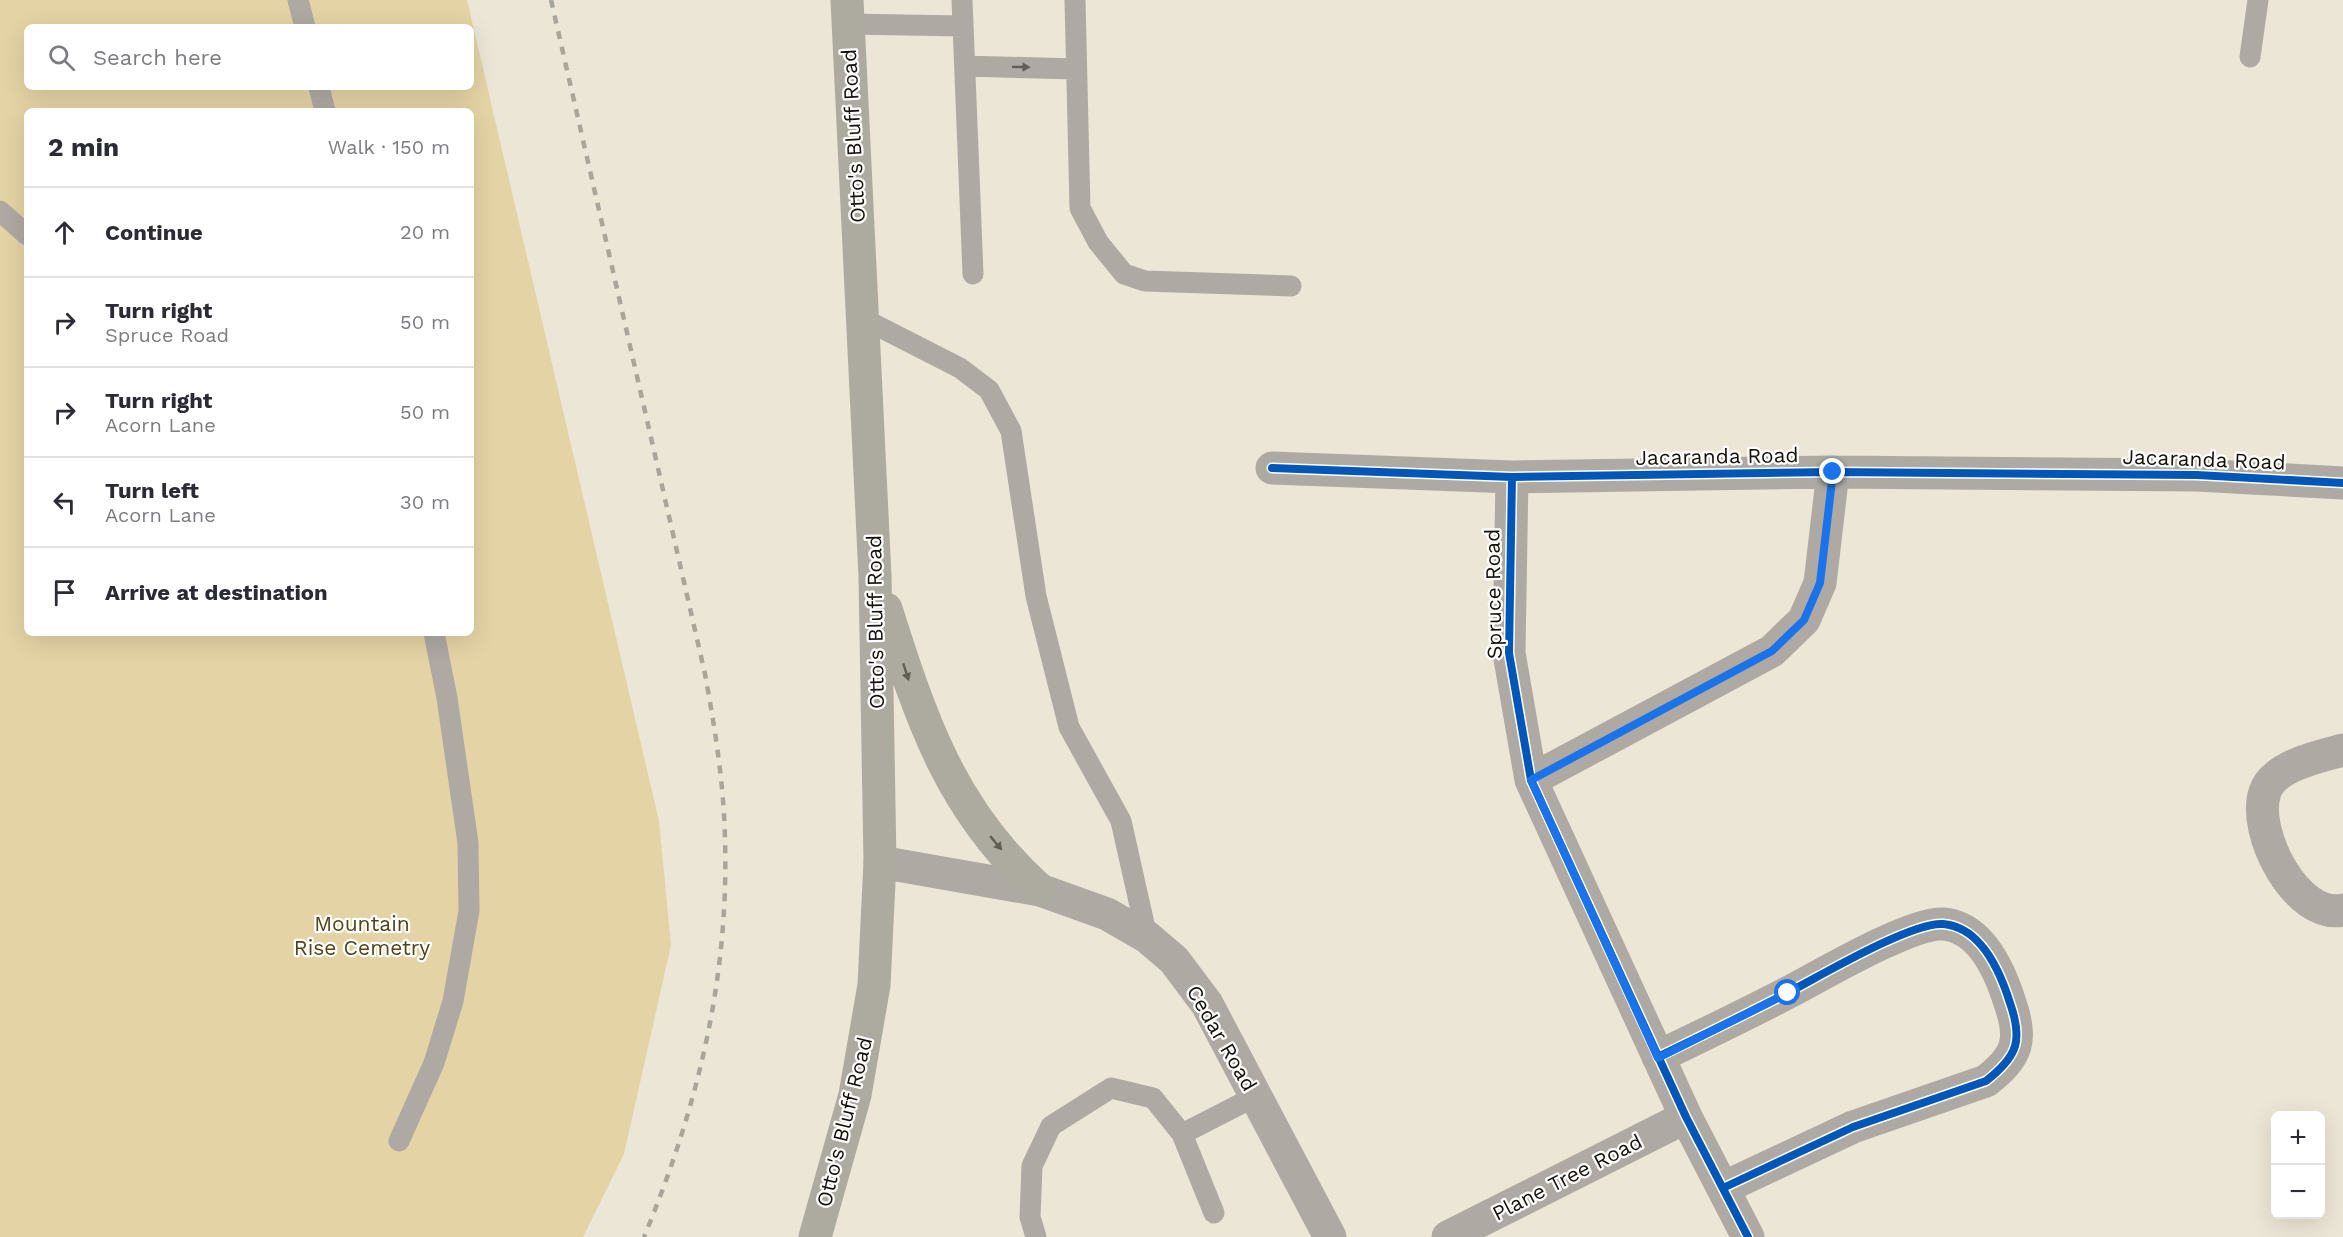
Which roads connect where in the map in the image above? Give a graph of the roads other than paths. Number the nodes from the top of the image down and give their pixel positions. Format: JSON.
{"nodes":[{"id":1,"x":298,"y":0,"type":"edge"},
{"id":2,"x":962,"y":0,"type":"edge"},
{"id":3,"x":1074,"y":0,"type":"edge"},
{"id":4,"x":2258,"y":0,"type":"edge"},
{"id":5,"x":847,"y":12,"type":"edge"},
{"id":6,"x":304,"y":24,"type":"edge"},
{"id":7,"x":963,"y":26,"type":"junction"},
{"id":8,"x":2250,"y":57,"type":"dead end"},
{"id":9,"x":965,"y":66,"type":"junction"},
{"id":10,"x":1076,"y":69,"type":"junction"},
{"id":11,"x":320,"y":90,"type":"edge"},
{"id":12,"x":324,"y":108,"type":"edge"},
{"id":13,"x":0,"y":211,"type":"edge"},
{"id":14,"x":24,"y":232,"type":"edge"},
{"id":15,"x":973,"y":274,"type":"dead end"},
{"id":16,"x":1291,"y":286,"type":"dead end"},
{"id":17,"x":862,"y":318,"type":"junction"},
{"id":18,"x":1272,"y":468,"type":"dead end"},
{"id":19,"x":1833,"y":472,"type":"junction"},
{"id":20,"x":1512,"y":477,"type":"junction"},
{"id":21,"x":2343,"y":483,"type":"edge"},
{"id":22,"x":875,"y":576,"type":"junction"},
{"id":23,"x":435,"y":636,"type":"edge"},
{"id":24,"x":2343,"y":750,"type":"edge"},
{"id":25,"x":1531,"y":780,"type":"junction"},
{"id":26,"x":880,"y":862,"type":"junction"},
{"id":27,"x":1040,"y":890,"type":"junction"},
{"id":28,"x":2343,"y":910,"type":"edge"},
{"id":29,"x":1147,"y":937,"type":"junction"},
{"id":30,"x":1658,"y":1058,"type":"junction"},
{"id":31,"x":1256,"y":1096,"type":"junction"},
{"id":32,"x":1686,"y":1117,"type":"junction"},
{"id":33,"x":1182,"y":1134,"type":"junction"},
{"id":34,"x":399,"y":1141,"type":"dead end"},
{"id":35,"x":1723,"y":1188,"type":"junction"},
{"id":36,"x":1214,"y":1213,"type":"dead end"},
{"id":37,"x":815,"y":1237,"type":"edge"},
{"id":38,"x":1036,"y":1237,"type":"edge"},
{"id":39,"x":1330,"y":1237,"type":"edge"},
{"id":40,"x":1448,"y":1237,"type":"edge"},
{"id":41,"x":1748,"y":1237,"type":"edge"}],
"edges":[{"from":1,"to":6,"type":"lane"},
{"from":2,"to":7,"type":"lane"},
{"from":3,"to":10,"type":"lane"},
{"from":4,"to":8,"type":"lane"},
{"from":5,"to":7,"type":"lane"},
{"from":5,"to":17,"type":"main road","name":"Otto's Bluff Road"},
{"from":7,"to":9,"type":"lane"},
{"from":9,"to":10,"type":"lane","one_way":true},
{"from":9,"to":15,"type":"lane"},
{"from":10,"to":16,"type":"lane"},
{"from":11,"to":12,"type":"lane"},
{"from":13,"to":14,"type":"lane"},
{"from":17,"to":22,"type":"main road","name":"Otto's Bluff Road"},
{"from":17,"to":29,"type":"lane"},
{"from":18,"to":20,"type":"street","name":"Jacaranda Road"},
{"from":19,"to":20,"type":"street","name":"Jacaranda Road"},
{"from":19,"to":21,"type":"street","name":"Jacaranda Road"},
{"from":19,"to":25,"type":"street"},
{"from":20,"to":25,"type":"street","name":"Spruce Road"},
{"from":22,"to":26,"type":"main road","name":"Otto's Bluff Road"},
{"from":22,"to":27,"type":"main road","one_way":true},
{"from":23,"to":34,"type":"lane"},
{"from":24,"to":28,"type":"street"},
{"from":25,"to":30,"type":"street","name":"Spruce Road"},
{"from":26,"to":27,"type":"street","name":"Cedar Road"},
{"from":26,"to":37,"type":"main road","name":"Otto's Bluff Road"},
{"from":27,"to":29,"type":"street","name":"Cedar Road"},
{"from":29,"to":31,"type":"street","name":"Cedar Road"},
{"from":30,"to":32,"type":"street","name":"Spruce Road"},
{"from":30,"to":35,"type":"street"},
{"from":31,"to":33,"type":"lane"},
{"from":31,"to":39,"type":"street","name":"Cedar Road"},
{"from":32,"to":35,"type":"street","name":"Spruce Road"},
{"from":32,"to":40,"type":"street","name":"Plane Tree Road"},
{"from":33,"to":36,"type":"lane"},
{"from":33,"to":38,"type":"lane"},
{"from":35,"to":41,"type":"street","name":"Spruce Road"}]}
